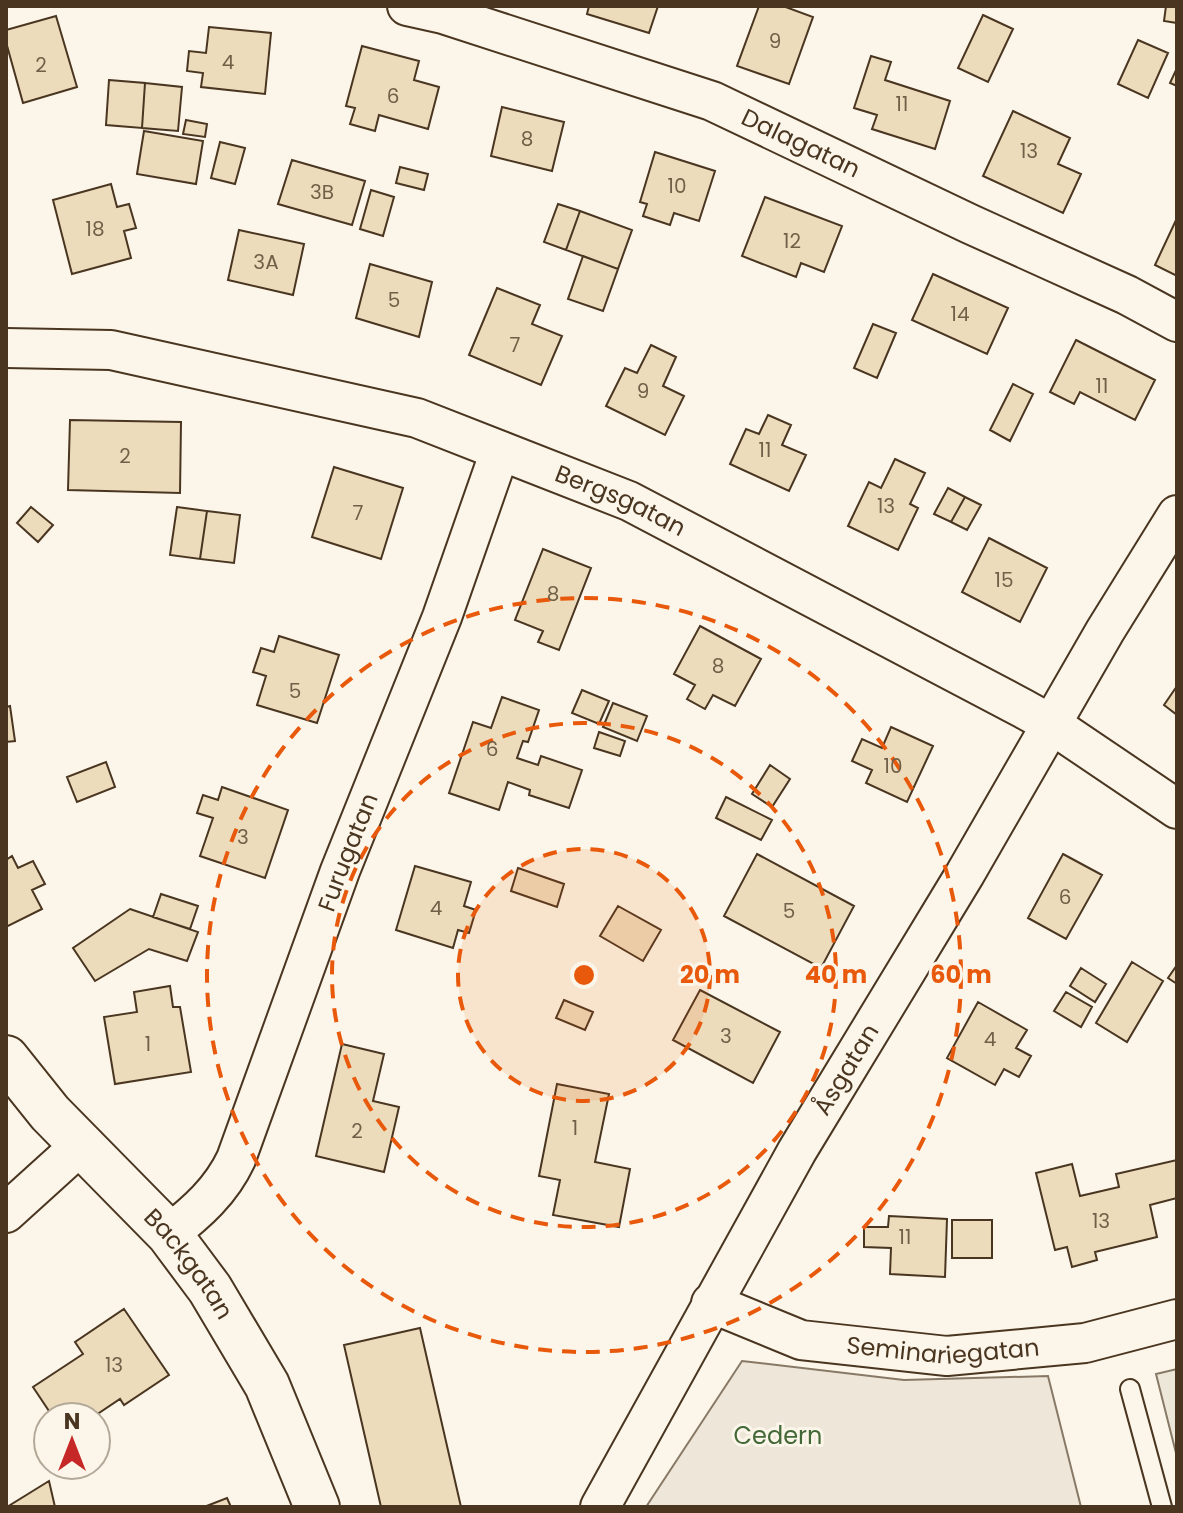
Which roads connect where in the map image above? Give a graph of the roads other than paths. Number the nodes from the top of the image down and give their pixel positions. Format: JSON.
{"nodes":[{"id":1,"x":407,"y":6,"type":"edge"},
{"id":2,"x":1177,"y":322,"type":"edge"},
{"id":3,"x":6,"y":348,"type":"edge"},
{"id":4,"x":500,"y":451,"type":"junction"},
{"id":5,"x":1177,"y":515,"type":"edge"},
{"id":6,"x":1051,"y":724,"type":"junction"},
{"id":7,"x":1177,"y":809,"type":"edge"},
{"id":8,"x":6,"y":1058,"type":"edge"},
{"id":9,"x":81,"y":1145,"type":"junction"},
{"id":10,"x":6,"y":1213,"type":"edge"},
{"id":11,"x":169,"y":1234,"type":"junction"},
{"id":12,"x":711,"y":1303,"type":"junction"},
{"id":13,"x":1177,"y":1319,"type":"edge"},
{"id":14,"x":1130,"y":1389,"type":"dead end"},
{"id":15,"x":317,"y":1507,"type":"edge"},
{"id":16,"x":600,"y":1507,"type":"edge"},
{"id":17,"x":1162,"y":1507,"type":"edge"}],
"edges":[{"from":1,"to":2,"type":"street","name":"Dalagatan"},
{"from":3,"to":4,"type":"street","name":"Bergsgatan"},
{"from":4,"to":6,"type":"street","name":"Bergsgatan"},
{"from":4,"to":11,"type":"street","name":"Furugatan"},
{"from":5,"to":6,"type":"street","name":"Åsgatan"},
{"from":6,"to":7,"type":"street","name":"Bergsgatan"},
{"from":6,"to":12,"type":"street","name":"Åsgatan"},
{"from":8,"to":9,"type":"street","name":"Backgatan"},
{"from":9,"to":10,"type":"street"},
{"from":9,"to":11,"type":"street","name":"Backgatan"},
{"from":11,"to":15,"type":"street","name":"Backgatan"},
{"from":12,"to":13,"type":"street","name":"Seminariegatan"},
{"from":12,"to":16,"type":"street","name":"Åsgatan"},
{"from":14,"to":17,"type":"lane"}]}
